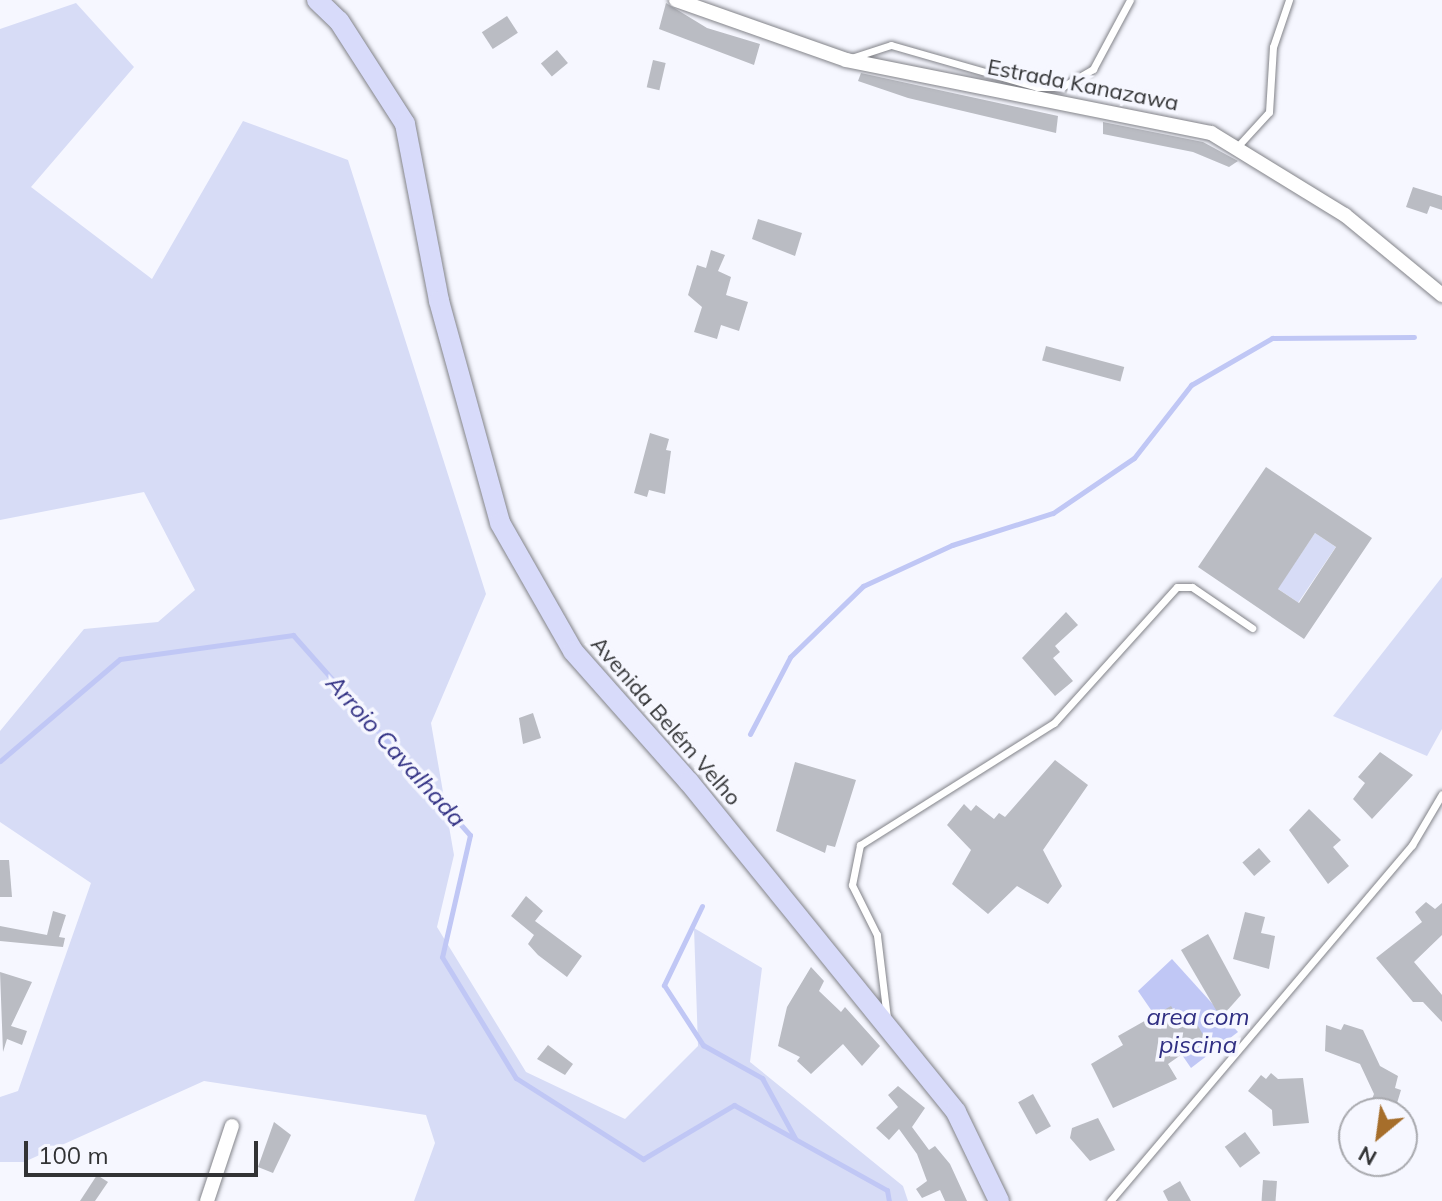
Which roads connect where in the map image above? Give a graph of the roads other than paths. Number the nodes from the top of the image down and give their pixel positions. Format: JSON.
{"nodes":[{"id":1,"x":317,"y":0,"type":"edge"},
{"id":2,"x":676,"y":0,"type":"edge"},
{"id":3,"x":1130,"y":0,"type":"edge"},
{"id":4,"x":1289,"y":0,"type":"edge"},
{"id":5,"x":846,"y":60,"type":"junction"},
{"id":6,"x":1237,"y":147,"type":"junction"},
{"id":7,"x":1442,"y":295,"type":"edge"},
{"id":8,"x":1252,"y":628,"type":"dead end"},
{"id":9,"x":1442,"y":794,"type":"edge"},
{"id":10,"x":887,"y":1025,"type":"junction"},
{"id":11,"x":232,"y":1126,"type":"dead end"},
{"id":12,"x":207,"y":1201,"type":"edge"},
{"id":13,"x":999,"y":1201,"type":"edge"},
{"id":14,"x":1110,"y":1201,"type":"edge"}],
"edges":[{"from":1,"to":10,"type":"main road","name":"Avenida Belém Velho"},
{"from":2,"to":5,"type":"street","name":"Estrada Kanazawa"},
{"from":3,"to":5,"type":"lane"},
{"from":4,"to":6,"type":"lane"},
{"from":5,"to":6,"type":"street","name":"Estrada Kanazawa"},
{"from":6,"to":7,"type":"street","name":"Estrada Kanazawa"},
{"from":8,"to":10,"type":"lane"},
{"from":9,"to":14,"type":"lane"},
{"from":10,"to":13,"type":"main road","name":"Avenida Belém Velho"},
{"from":11,"to":12,"type":"street"}]}
